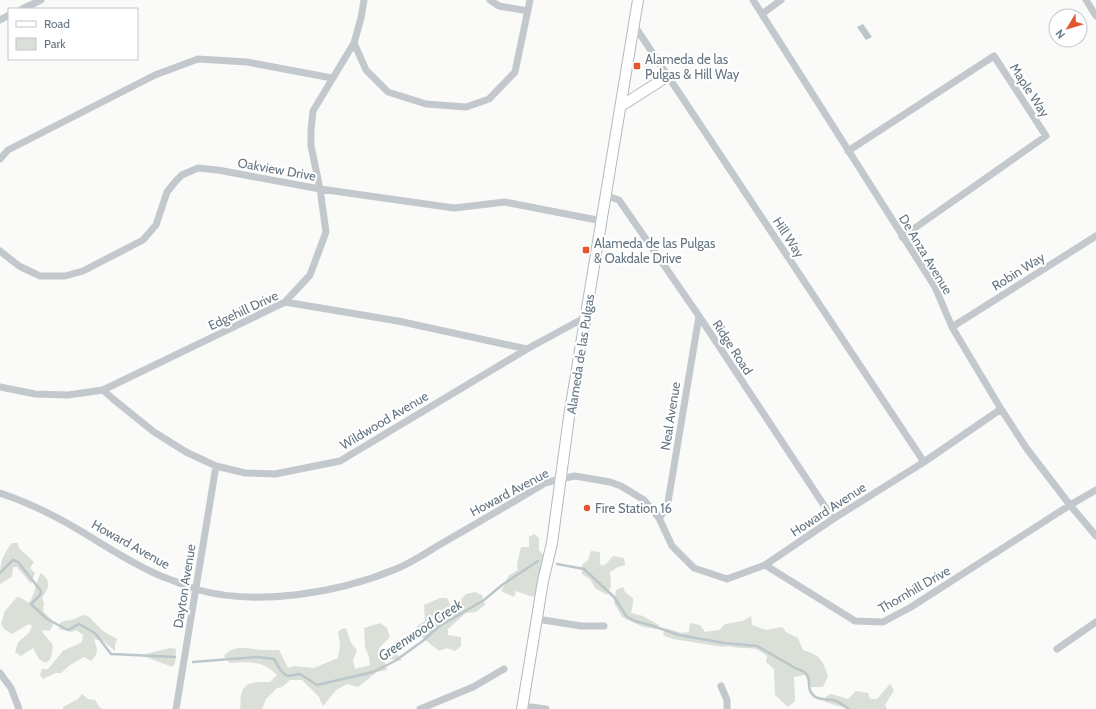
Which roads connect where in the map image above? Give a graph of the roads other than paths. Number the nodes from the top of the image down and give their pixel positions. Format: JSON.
{"nodes":[{"id":1,"x":41,"y":0,"type":"edge"},
{"id":2,"x":364,"y":0,"type":"edge"},
{"id":3,"x":490,"y":0,"type":"edge"},
{"id":4,"x":530,"y":0,"type":"edge"},
{"id":5,"x":638,"y":0,"type":"edge"},
{"id":6,"x":753,"y":0,"type":"edge"},
{"id":7,"x":781,"y":0,"type":"edge"},
{"id":8,"x":1086,"y":0,"type":"edge"},
{"id":9,"x":24,"y":8,"type":"edge"},
{"id":10,"x":528,"y":11,"type":"junction"},
{"id":11,"x":762,"y":14,"type":"junction"},
{"id":12,"x":1096,"y":16,"type":"edge"},
{"id":13,"x":634,"y":25,"type":"junction"},
{"id":14,"x":354,"y":43,"type":"junction"},
{"id":15,"x":668,"y":76,"type":"junction"},
{"id":16,"x":332,"y":78,"type":"junction"},
{"id":17,"x":621,"y":106,"type":"junction"},
{"id":18,"x":848,"y":151,"type":"junction"},
{"id":19,"x":0,"y":159,"type":"edge"},
{"id":20,"x":320,"y":189,"type":"junction"},
{"id":21,"x":607,"y":196,"type":"junction"},
{"id":22,"x":602,"y":221,"type":"junction"},
{"id":23,"x":1096,"y":236,"type":"edge"},
{"id":24,"x":902,"y":237,"type":"junction"},
{"id":25,"x":0,"y":251,"type":"edge"},
{"id":26,"x":284,"y":302,"type":"junction"},
{"id":27,"x":699,"y":316,"type":"junction"},
{"id":28,"x":586,"y":317,"type":"junction"},
{"id":29,"x":952,"y":327,"type":"junction"},
{"id":30,"x":527,"y":349,"type":"junction"},
{"id":31,"x":0,"y":387,"type":"edge"},
{"id":32,"x":103,"y":390,"type":"junction"},
{"id":33,"x":1001,"y":409,"type":"junction"},
{"id":34,"x":924,"y":462,"type":"junction"},
{"id":35,"x":216,"y":466,"type":"junction"},
{"id":36,"x":560,"y":479,"type":"junction"},
{"id":37,"x":1096,"y":490,"type":"edge"},
{"id":38,"x":0,"y":493,"type":"edge"},
{"id":39,"x":1070,"y":505,"type":"junction"},
{"id":40,"x":659,"y":518,"type":"junction"},
{"id":41,"x":833,"y":520,"type":"junction"},
{"id":42,"x":1096,"y":536,"type":"edge"},
{"id":43,"x":765,"y":566,"type":"junction"},
{"id":44,"x":195,"y":589,"type":"junction"},
{"id":45,"x":537,"y":619,"type":"junction"},
{"id":46,"x":1096,"y":622,"type":"edge"},
{"id":47,"x":604,"y":626,"type":"dead end"},
{"id":48,"x":1057,"y":649,"type":"dead end"},
{"id":49,"x":504,"y":669,"type":"dead end"},
{"id":50,"x":0,"y":673,"type":"edge"},
{"id":51,"x":721,"y":686,"type":"dead end"},
{"id":52,"x":523,"y":707,"type":"edge"},
{"id":53,"x":19,"y":709,"type":"edge"},
{"id":54,"x":176,"y":709,"type":"edge"},
{"id":55,"x":420,"y":709,"type":"edge"},
{"id":56,"x":546,"y":709,"type":"edge"},
{"id":57,"x":727,"y":709,"type":"edge"}],
"edges":[{"from":1,"to":9,"type":"street"},
{"from":2,"to":14,"type":"street"},
{"from":3,"to":10,"type":"street"},
{"from":4,"to":10,"type":"street"},
{"from":5,"to":13,"type":"main road","name":"Alameda de las Pulgas"},
{"from":6,"to":11,"type":"street","name":"De Anza Avenue"},
{"from":7,"to":11,"type":"street"},
{"from":8,"to":12,"type":"street"},
{"from":10,"to":14,"type":"street"},
{"from":11,"to":18,"type":"street","name":"De Anza Avenue"},
{"from":13,"to":15,"type":"street","name":"Hill Way"},
{"from":13,"to":17,"type":"main road","name":"Alameda de las Pulgas"},
{"from":14,"to":16,"type":"street"},
{"from":15,"to":17,"type":"main road"},
{"from":15,"to":34,"type":"street","name":"Hill Way"},
{"from":16,"to":19,"type":"street"},
{"from":16,"to":20,"type":"street"},
{"from":17,"to":21,"type":"main road","name":"Alameda de las Pulgas"},
{"from":18,"to":24,"type":"street","name":"De Anza Avenue"},
{"from":18,"to":24,"type":"street","name":"Maple Way"},
{"from":20,"to":22,"type":"street","name":"Oakview Drive"},
{"from":20,"to":25,"type":"street","name":"Oakview Drive"},
{"from":20,"to":26,"type":"street"},
{"from":21,"to":22,"type":"main road","name":"Alameda de las Pulgas"},
{"from":21,"to":27,"type":"street","name":"Ridge Road"},
{"from":22,"to":28,"type":"main road","name":"Alameda de las Pulgas"},
{"from":23,"to":29,"type":"street","name":"Robin Way"},
{"from":24,"to":29,"type":"street","name":"De Anza Avenue"},
{"from":26,"to":30,"type":"street","name":"Edgehill Drive"},
{"from":26,"to":32,"type":"street","name":"Edgehill Drive"},
{"from":27,"to":40,"type":"street","name":"Neal Avenue"},
{"from":27,"to":41,"type":"street","name":"Ridge Road"},
{"from":28,"to":30,"type":"street","name":"Wildwood Avenue"},
{"from":28,"to":36,"type":"main road","name":"Alameda de las Pulgas"},
{"from":29,"to":33,"type":"street","name":"De Anza Avenue"},
{"from":30,"to":35,"type":"street","name":"Wildwood Avenue"},
{"from":31,"to":32,"type":"street","name":"Edgehill Drive"},
{"from":32,"to":35,"type":"street","name":"Wildwood Avenue"},
{"from":33,"to":34,"type":"street","name":"Howard Avenue"},
{"from":33,"to":39,"type":"street","name":"De Anza Avenue"},
{"from":34,"to":41,"type":"street","name":"Howard Avenue"},
{"from":35,"to":44,"type":"street","name":"Dayton Avenue"},
{"from":36,"to":40,"type":"street","name":"Howard Avenue"},
{"from":36,"to":44,"type":"street","name":"Howard Avenue"},
{"from":36,"to":45,"type":"main road","name":"Alameda de las Pulgas"},
{"from":37,"to":39,"type":"street","name":"Thornhill Drive"},
{"from":38,"to":44,"type":"street","name":"Howard Avenue"},
{"from":39,"to":42,"type":"street","name":"De Anza Avenue"},
{"from":39,"to":43,"type":"street","name":"Thornhill Drive"},
{"from":40,"to":43,"type":"street","name":"Howard Avenue"},
{"from":41,"to":43,"type":"street","name":"Howard Avenue"},
{"from":44,"to":54,"type":"street","name":"Dayton Avenue"},
{"from":45,"to":47,"type":"street"},
{"from":45,"to":52,"type":"main road","name":"Alameda de las Pulgas"},
{"from":46,"to":48,"type":"street"},
{"from":49,"to":55,"type":"street"},
{"from":50,"to":53,"type":"street"},
{"from":51,"to":57,"type":"street"},
{"from":52,"to":56,"type":"street"}]}
